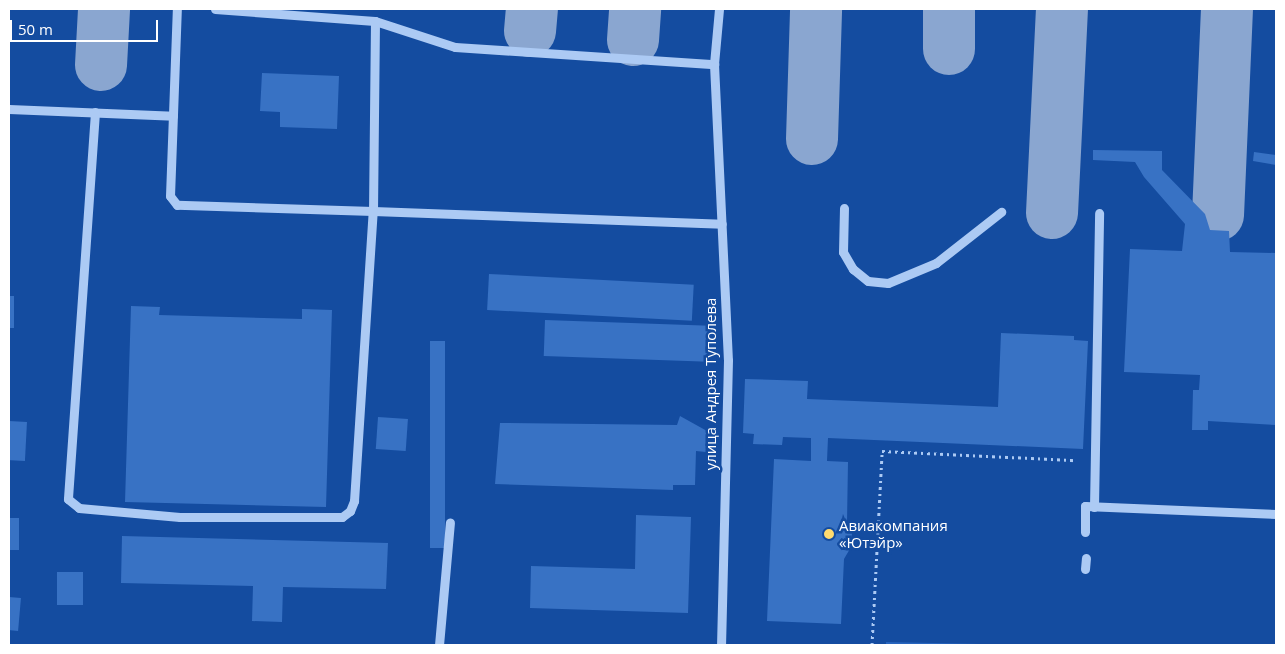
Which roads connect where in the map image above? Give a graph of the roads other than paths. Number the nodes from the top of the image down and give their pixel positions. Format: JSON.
{"nodes":[{"id":1,"x":177,"y":9,"type":"edge"},
{"id":2,"x":215,"y":9,"type":"edge"},
{"id":3,"x":719,"y":9,"type":"edge"},
{"id":4,"x":375,"y":21,"type":"junction"},
{"id":5,"x":714,"y":64,"type":"junction"},
{"id":6,"x":9,"y":109,"type":"edge"},
{"id":7,"x":95,"y":112,"type":"junction"},
{"id":8,"x":173,"y":116,"type":"junction"},
{"id":9,"x":844,"y":208,"type":"dead end"},
{"id":10,"x":373,"y":211,"type":"junction"},
{"id":11,"x":1001,"y":212,"type":"dead end"},
{"id":12,"x":1099,"y":214,"type":"dead end"},
{"id":13,"x":722,"y":224,"type":"junction"},
{"id":14,"x":1094,"y":507,"type":"junction"},
{"id":15,"x":1276,"y":514,"type":"edge"},
{"id":16,"x":450,"y":522,"type":"dead end"},
{"id":17,"x":1085,"y":532,"type":"dead end"},
{"id":18,"x":1086,"y":558,"type":"dead end"},
{"id":19,"x":1085,"y":569,"type":"dead end"},
{"id":20,"x":439,"y":645,"type":"edge"},
{"id":21,"x":720,"y":645,"type":"edge"}],
"edges":[{"from":1,"to":8,"type":"lane"},
{"from":2,"to":4,"type":"lane"},
{"from":3,"to":5,"type":"lane","name":"улица Андрея Туполева"},
{"from":4,"to":5,"type":"lane"},
{"from":4,"to":10,"type":"lane"},
{"from":5,"to":13,"type":"lane","name":"улица Андрея Туполева"},
{"from":6,"to":7,"type":"lane"},
{"from":7,"to":8,"type":"lane"},
{"from":7,"to":10,"type":"lane"},
{"from":8,"to":10,"type":"lane"},
{"from":9,"to":11,"type":"lane"},
{"from":10,"to":13,"type":"lane"},
{"from":12,"to":14,"type":"lane"},
{"from":13,"to":21,"type":"lane","name":"улица Андрея Туполева"},
{"from":14,"to":15,"type":"lane"},
{"from":14,"to":17,"type":"lane"},
{"from":16,"to":20,"type":"lane"},
{"from":18,"to":19,"type":"lane"}]}
